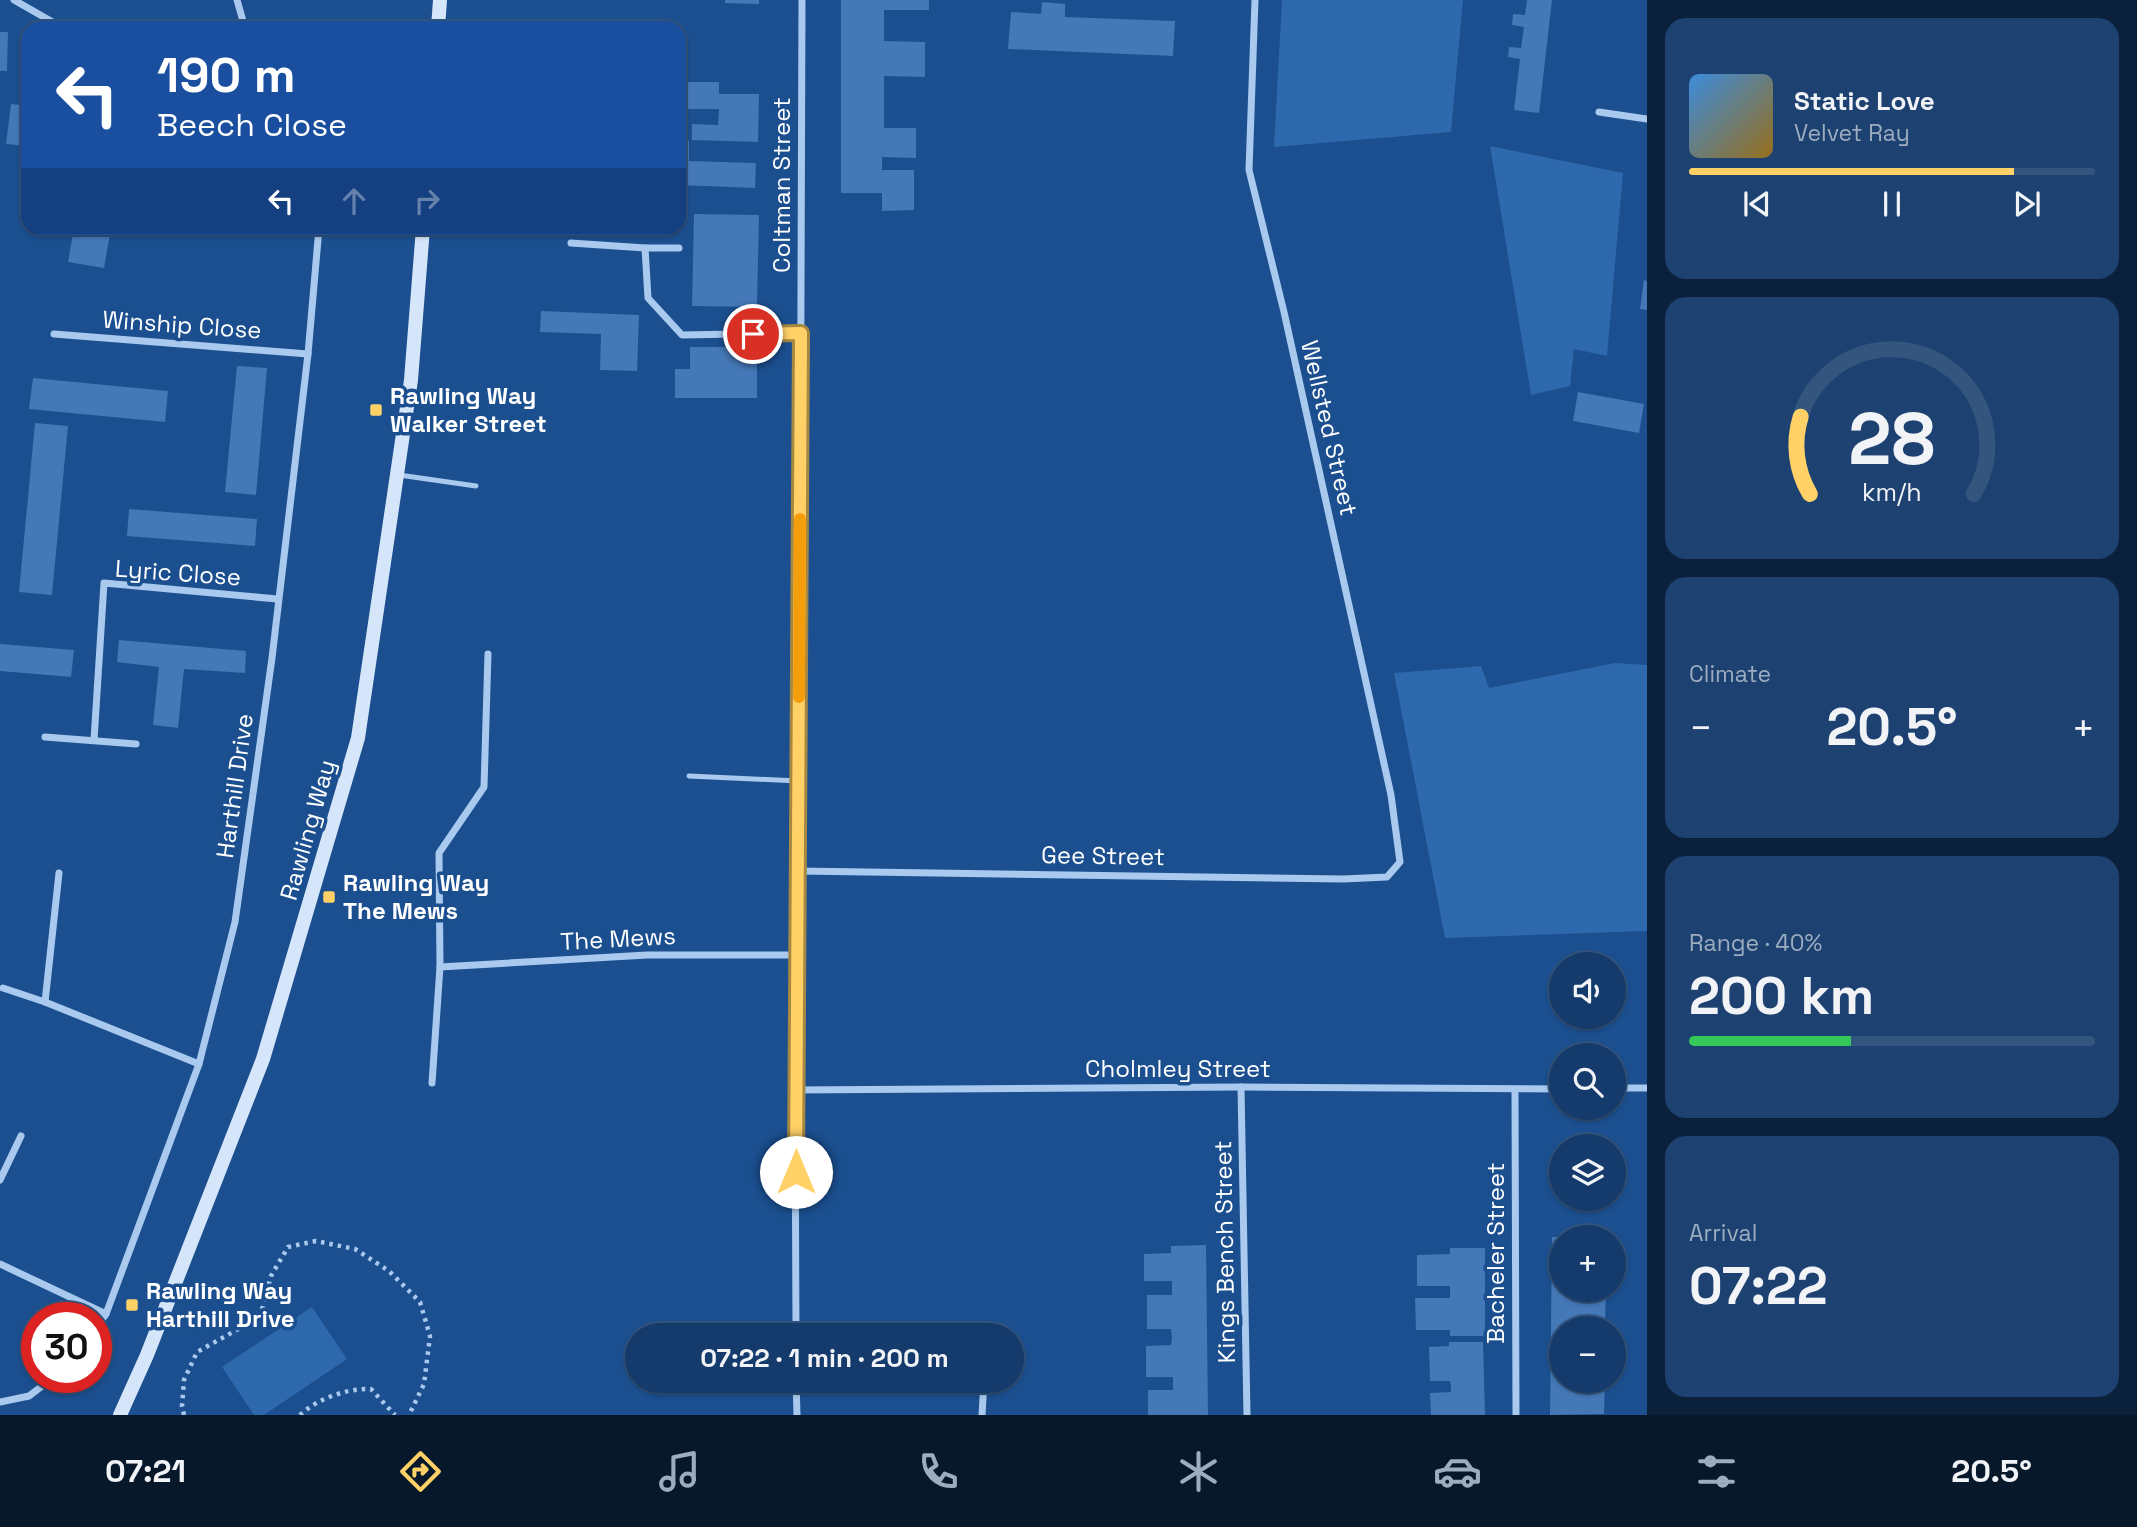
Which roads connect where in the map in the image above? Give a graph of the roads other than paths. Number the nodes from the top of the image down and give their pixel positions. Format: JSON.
{"nodes":[{"id":1,"x":14,"y":0,"type":"edge"},
{"id":2,"x":237,"y":0,"type":"edge"},
{"id":3,"x":440,"y":0,"type":"edge"},
{"id":4,"x":802,"y":0,"type":"edge"},
{"id":5,"x":1255,"y":0,"type":"edge"},
{"id":6,"x":51,"y":21,"type":"edge"},
{"id":7,"x":243,"y":21,"type":"edge"},
{"id":8,"x":438,"y":21,"type":"edge"},
{"id":9,"x":1599,"y":112,"type":"dead end"},
{"id":10,"x":1647,"y":119,"type":"edge"},
{"id":11,"x":318,"y":235,"type":"edge"},
{"id":12,"x":422,"y":235,"type":"edge"},
{"id":13,"x":571,"y":243,"type":"dead end"},
{"id":14,"x":645,"y":248,"type":"junction"},
{"id":15,"x":680,"y":248,"type":"dead end"},
{"id":16,"x":801,"y":333,"type":"junction"},
{"id":17,"x":54,"y":334,"type":"dead end"},
{"id":18,"x":308,"y":354,"type":"junction"},
{"id":19,"x":397,"y":475,"type":"junction"},
{"id":20,"x":476,"y":486,"type":"dead end"},
{"id":21,"x":277,"y":599,"type":"junction"},
{"id":22,"x":488,"y":654,"type":"dead end"},
{"id":23,"x":45,"y":737,"type":"dead end"},
{"id":24,"x":94,"y":740,"type":"junction"},
{"id":25,"x":136,"y":744,"type":"dead end"},
{"id":26,"x":689,"y":776,"type":"dead end"},
{"id":27,"x":798,"y":780,"type":"junction"},
{"id":28,"x":1401,"y":862,"type":"joint"},
{"id":29,"x":799,"y":871,"type":"junction"},
{"id":30,"x":59,"y":873,"type":"dead end"},
{"id":31,"x":797,"y":955,"type":"junction"},
{"id":32,"x":440,"y":967,"type":"junction"},
{"id":33,"x":3,"y":988,"type":"dead end"},
{"id":34,"x":45,"y":1002,"type":"junction"},
{"id":35,"x":199,"y":1065,"type":"junction"},
{"id":36,"x":432,"y":1083,"type":"dead end"},
{"id":37,"x":1241,"y":1087,"type":"junction"},
{"id":38,"x":1626,"y":1088,"type":"edge"},
{"id":39,"x":1647,"y":1088,"type":"edge"},
{"id":40,"x":1549,"y":1089,"type":"edge"},
{"id":41,"x":795,"y":1090,"type":"junction"},
{"id":42,"x":1515,"y":1090,"type":"junction"},
{"id":43,"x":21,"y":1136,"type":"dead end"},
{"id":44,"x":0,"y":1180,"type":"edge"},
{"id":45,"x":0,"y":1264,"type":"edge"},
{"id":46,"x":81,"y":1302,"type":"edge"},
{"id":47,"x":110,"y":1302,"type":"edge"},
{"id":48,"x":796,"y":1323,"type":"edge"},
{"id":49,"x":33,"y":1393,"type":"edge"},
{"id":50,"x":796,"y":1393,"type":"edge"},
{"id":51,"x":983,"y":1393,"type":"edge"},
{"id":52,"x":0,"y":1402,"type":"edge"},
{"id":53,"x":120,"y":1415,"type":"edge"},
{"id":54,"x":797,"y":1415,"type":"edge"},
{"id":55,"x":982,"y":1415,"type":"edge"},
{"id":56,"x":1247,"y":1415,"type":"edge"},
{"id":57,"x":1516,"y":1415,"type":"edge"}],
"edges":[{"from":1,"to":6,"type":"street"},
{"from":2,"to":7,"type":"street"},
{"from":3,"to":8,"type":"street"},
{"from":4,"to":16,"type":"street","name":"Coltman Street"},
{"from":5,"to":28,"type":"street","name":"Wellsted Street"},
{"from":9,"to":10,"type":"street"},
{"from":11,"to":18,"type":"street","name":"Harthill Drive"},
{"from":12,"to":19,"type":"street","name":"Rawling Way"},
{"from":13,"to":14,"type":"street"},
{"from":14,"to":15,"type":"street"},
{"from":14,"to":16,"type":"street"},
{"from":16,"to":27,"type":"street","name":"Coltman Street"},
{"from":17,"to":18,"type":"street","name":"Winship Close"},
{"from":18,"to":21,"type":"street","name":"Harthill Drive"},
{"from":19,"to":20,"type":"lane"},
{"from":19,"to":53,"type":"street","name":"Rawling Way"},
{"from":21,"to":24,"type":"street","name":"Lyric Close"},
{"from":21,"to":35,"type":"street","name":"Harthill Drive"},
{"from":22,"to":32,"type":"street"},
{"from":23,"to":24,"type":"street"},
{"from":24,"to":25,"type":"street"},
{"from":26,"to":27,"type":"lane"},
{"from":27,"to":29,"type":"street","name":"Coltman Street"},
{"from":28,"to":29,"type":"street","name":"Gee Street"},
{"from":29,"to":31,"type":"street","name":"Coltman Street"},
{"from":30,"to":34,"type":"street"},
{"from":31,"to":32,"type":"street","name":"The Mews"},
{"from":31,"to":41,"type":"street","name":"Coltman Street"},
{"from":32,"to":36,"type":"street"},
{"from":33,"to":34,"type":"street"},
{"from":34,"to":35,"type":"street"},
{"from":35,"to":47,"type":"street","name":"Harthill Drive"},
{"from":37,"to":41,"type":"street","name":"Cholmley Street"},
{"from":37,"to":42,"type":"street","name":"Cholmley Street"},
{"from":37,"to":56,"type":"street","name":"Kings Bench Street"},
{"from":38,"to":39,"type":"street"},
{"from":40,"to":42,"type":"street","name":"Cholmley Street"},
{"from":41,"to":48,"type":"street","name":"Coltman Street"},
{"from":42,"to":57,"type":"street","name":"Bacheler Street"},
{"from":43,"to":44,"type":"street"},
{"from":45,"to":46,"type":"street"},
{"from":49,"to":52,"type":"street"},
{"from":50,"to":54,"type":"street"},
{"from":51,"to":55,"type":"street"}]}
